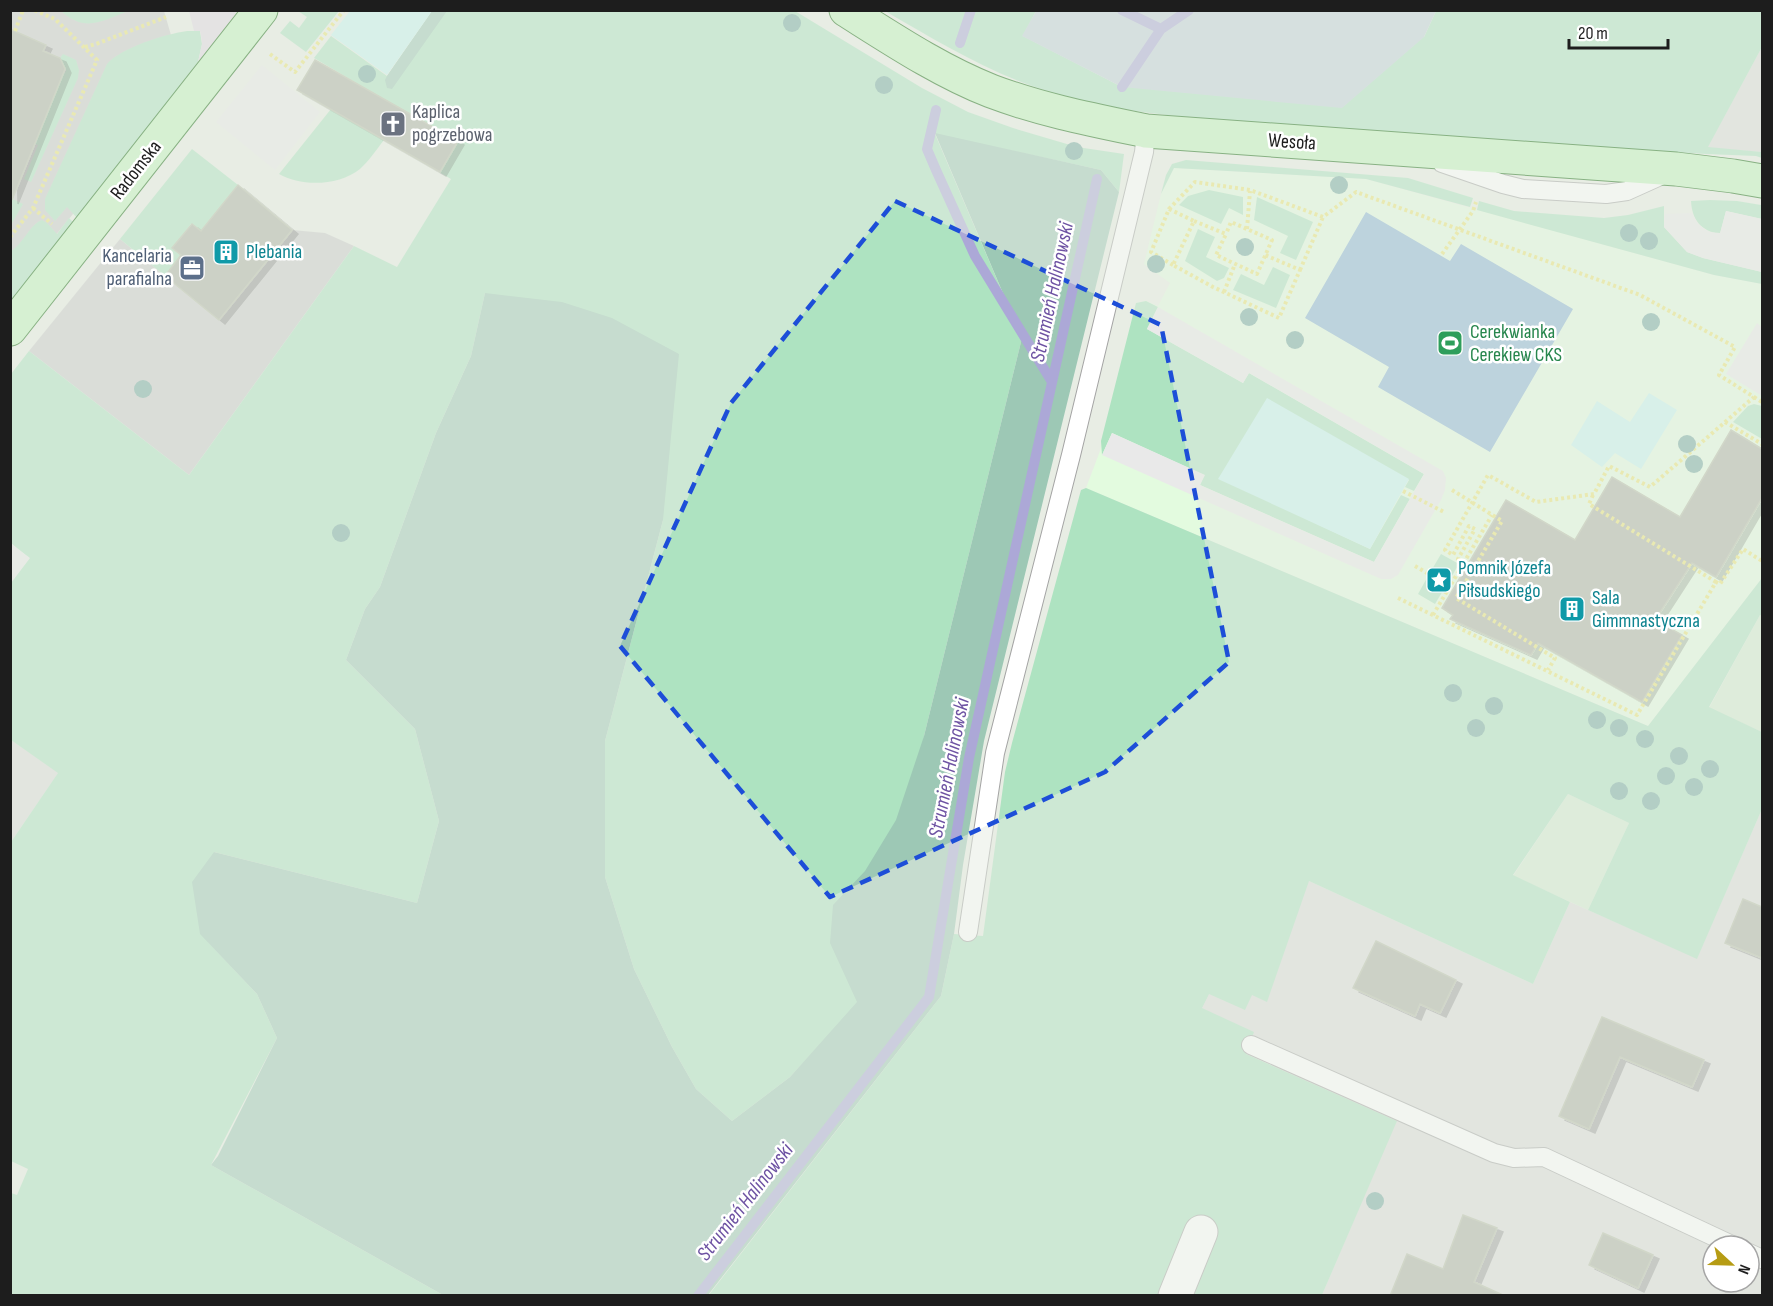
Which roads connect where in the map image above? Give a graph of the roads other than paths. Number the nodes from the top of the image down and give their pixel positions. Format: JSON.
{"nodes":[{"id":1,"x":261,"y":10,"type":"edge"},
{"id":2,"x":846,"y":10,"type":"edge"},
{"id":3,"x":1146,"y":131,"type":"junction"},
{"id":4,"x":1762,"y":181,"type":"edge"},
{"id":5,"x":10,"y":329,"type":"edge"},
{"id":6,"x":968,"y":932,"type":"dead end"},
{"id":7,"x":1251,"y":1045,"type":"dead end"},
{"id":8,"x":1201,"y":1232,"type":"dead end"},
{"id":9,"x":1708,"y":1234,"type":"edge"},
{"id":10,"x":1175,"y":1296,"type":"edge"}],
"edges":[{"from":1,"to":5,"type":"street","name":"Radomska"},
{"from":2,"to":3,"type":"street","name":"Wesoła"},
{"from":3,"to":4,"type":"street","name":"Wesoła"},
{"from":3,"to":6,"type":"lane"},
{"from":7,"to":9,"type":"lane"},
{"from":8,"to":10,"type":"street"}]}
